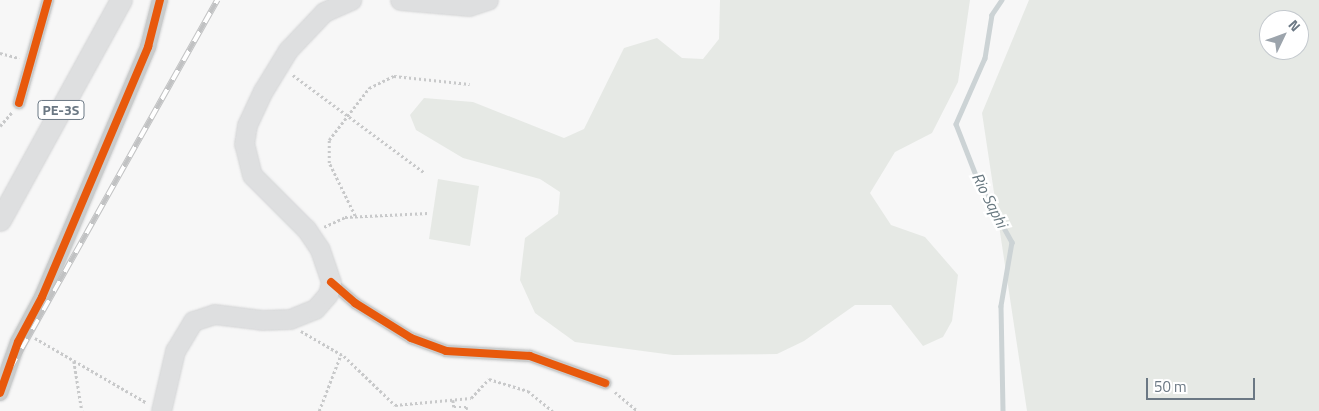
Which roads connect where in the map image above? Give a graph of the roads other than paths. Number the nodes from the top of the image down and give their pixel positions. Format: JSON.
{"nodes":[{"id":1,"x":48,"y":0,"type":"edge"},
{"id":2,"x":121,"y":0,"type":"edge"},
{"id":3,"x":160,"y":0,"type":"edge"},
{"id":4,"x":351,"y":0,"type":"edge"},
{"id":5,"x":400,"y":0,"type":"edge"},
{"id":6,"x":488,"y":0,"type":"edge"},
{"id":7,"x":19,"y":103,"type":"road end"},
{"id":8,"x":0,"y":220,"type":"edge"},
{"id":9,"x":331,"y":282,"type":"junction"},
{"id":10,"x":605,"y":383,"type":"road end"},
{"id":11,"x":0,"y":393,"type":"edge"},
{"id":12,"x":161,"y":411,"type":"edge"}],
"edges":[{"from":1,"to":7,"type":"street"},
{"from":2,"to":8,"type":"highway","number":"PE-3S"},
{"from":3,"to":11,"type":"street"},
{"from":4,"to":9,"type":"main road"},
{"from":5,"to":6,"type":"main road"},
{"from":9,"to":10,"type":"street"},
{"from":9,"to":12,"type":"main road"}]}
